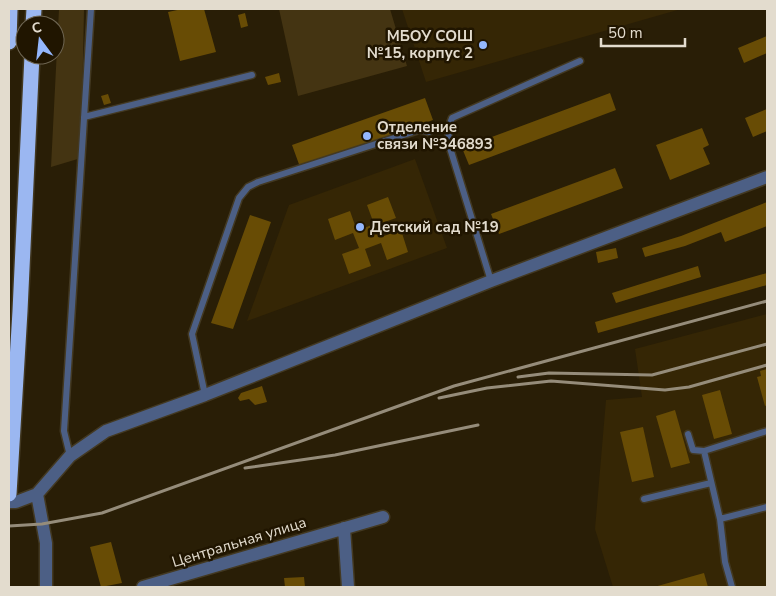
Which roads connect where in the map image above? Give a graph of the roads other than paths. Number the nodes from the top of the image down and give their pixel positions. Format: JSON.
{"nodes":[{"id":1,"x":10,"y":9,"type":"edge"},
{"id":2,"x":91,"y":9,"type":"edge"},
{"id":3,"x":9,"y":42,"type":"edge"},
{"id":4,"x":580,"y":61,"type":"dead end"},
{"id":5,"x":31,"y":65,"type":"edge"},
{"id":6,"x":252,"y":75,"type":"dead end"},
{"id":7,"x":84,"y":117,"type":"junction"},
{"id":8,"x":429,"y":132,"type":"dead end"},
{"id":9,"x":767,"y":177,"type":"edge"},
{"id":10,"x":491,"y":281,"type":"junction"},
{"id":11,"x":206,"y":395,"type":"junction"},
{"id":12,"x":767,"y":431,"type":"edge"},
{"id":13,"x":688,"y":434,"type":"dead end"},
{"id":14,"x":704,"y":451,"type":"junction"},
{"id":15,"x":70,"y":456,"type":"junction"},
{"id":16,"x":711,"y":483,"type":"junction"},
{"id":17,"x":9,"y":494,"type":"edge"},
{"id":18,"x":37,"y":494,"type":"junction"},
{"id":19,"x":644,"y":499,"type":"dead end"},
{"id":20,"x":9,"y":502,"type":"edge"},
{"id":21,"x":767,"y":507,"type":"edge"},
{"id":22,"x":382,"y":517,"type":"dead end"},
{"id":23,"x":720,"y":519,"type":"junction"},
{"id":24,"x":344,"y":528,"type":"junction"},
{"id":25,"x":46,"y":587,"type":"edge"},
{"id":26,"x":143,"y":587,"type":"edge"},
{"id":27,"x":348,"y":587,"type":"edge"},
{"id":28,"x":732,"y":587,"type":"edge"}],
"edges":[{"from":1,"to":3,"type":"highway"},
{"from":2,"to":7,"type":"lane"},
{"from":4,"to":10,"type":"lane"},
{"from":5,"to":17,"type":"highway"},
{"from":6,"to":7,"type":"lane"},
{"from":7,"to":15,"type":"lane"},
{"from":8,"to":11,"type":"lane"},
{"from":9,"to":10,"type":"street"},
{"from":10,"to":11,"type":"street"},
{"from":11,"to":15,"type":"street"},
{"from":12,"to":14,"type":"lane"},
{"from":13,"to":14,"type":"lane"},
{"from":14,"to":16,"type":"lane"},
{"from":15,"to":18,"type":"street"},
{"from":16,"to":19,"type":"lane"},
{"from":16,"to":23,"type":"lane"},
{"from":18,"to":20,"type":"street"},
{"from":18,"to":25,"type":"street"},
{"from":21,"to":23,"type":"lane"},
{"from":22,"to":24,"type":"street","name":"Центральная улица"},
{"from":23,"to":28,"type":"lane"},
{"from":24,"to":26,"type":"street","name":"Центральная улица"},
{"from":24,"to":27,"type":"street"}]}
